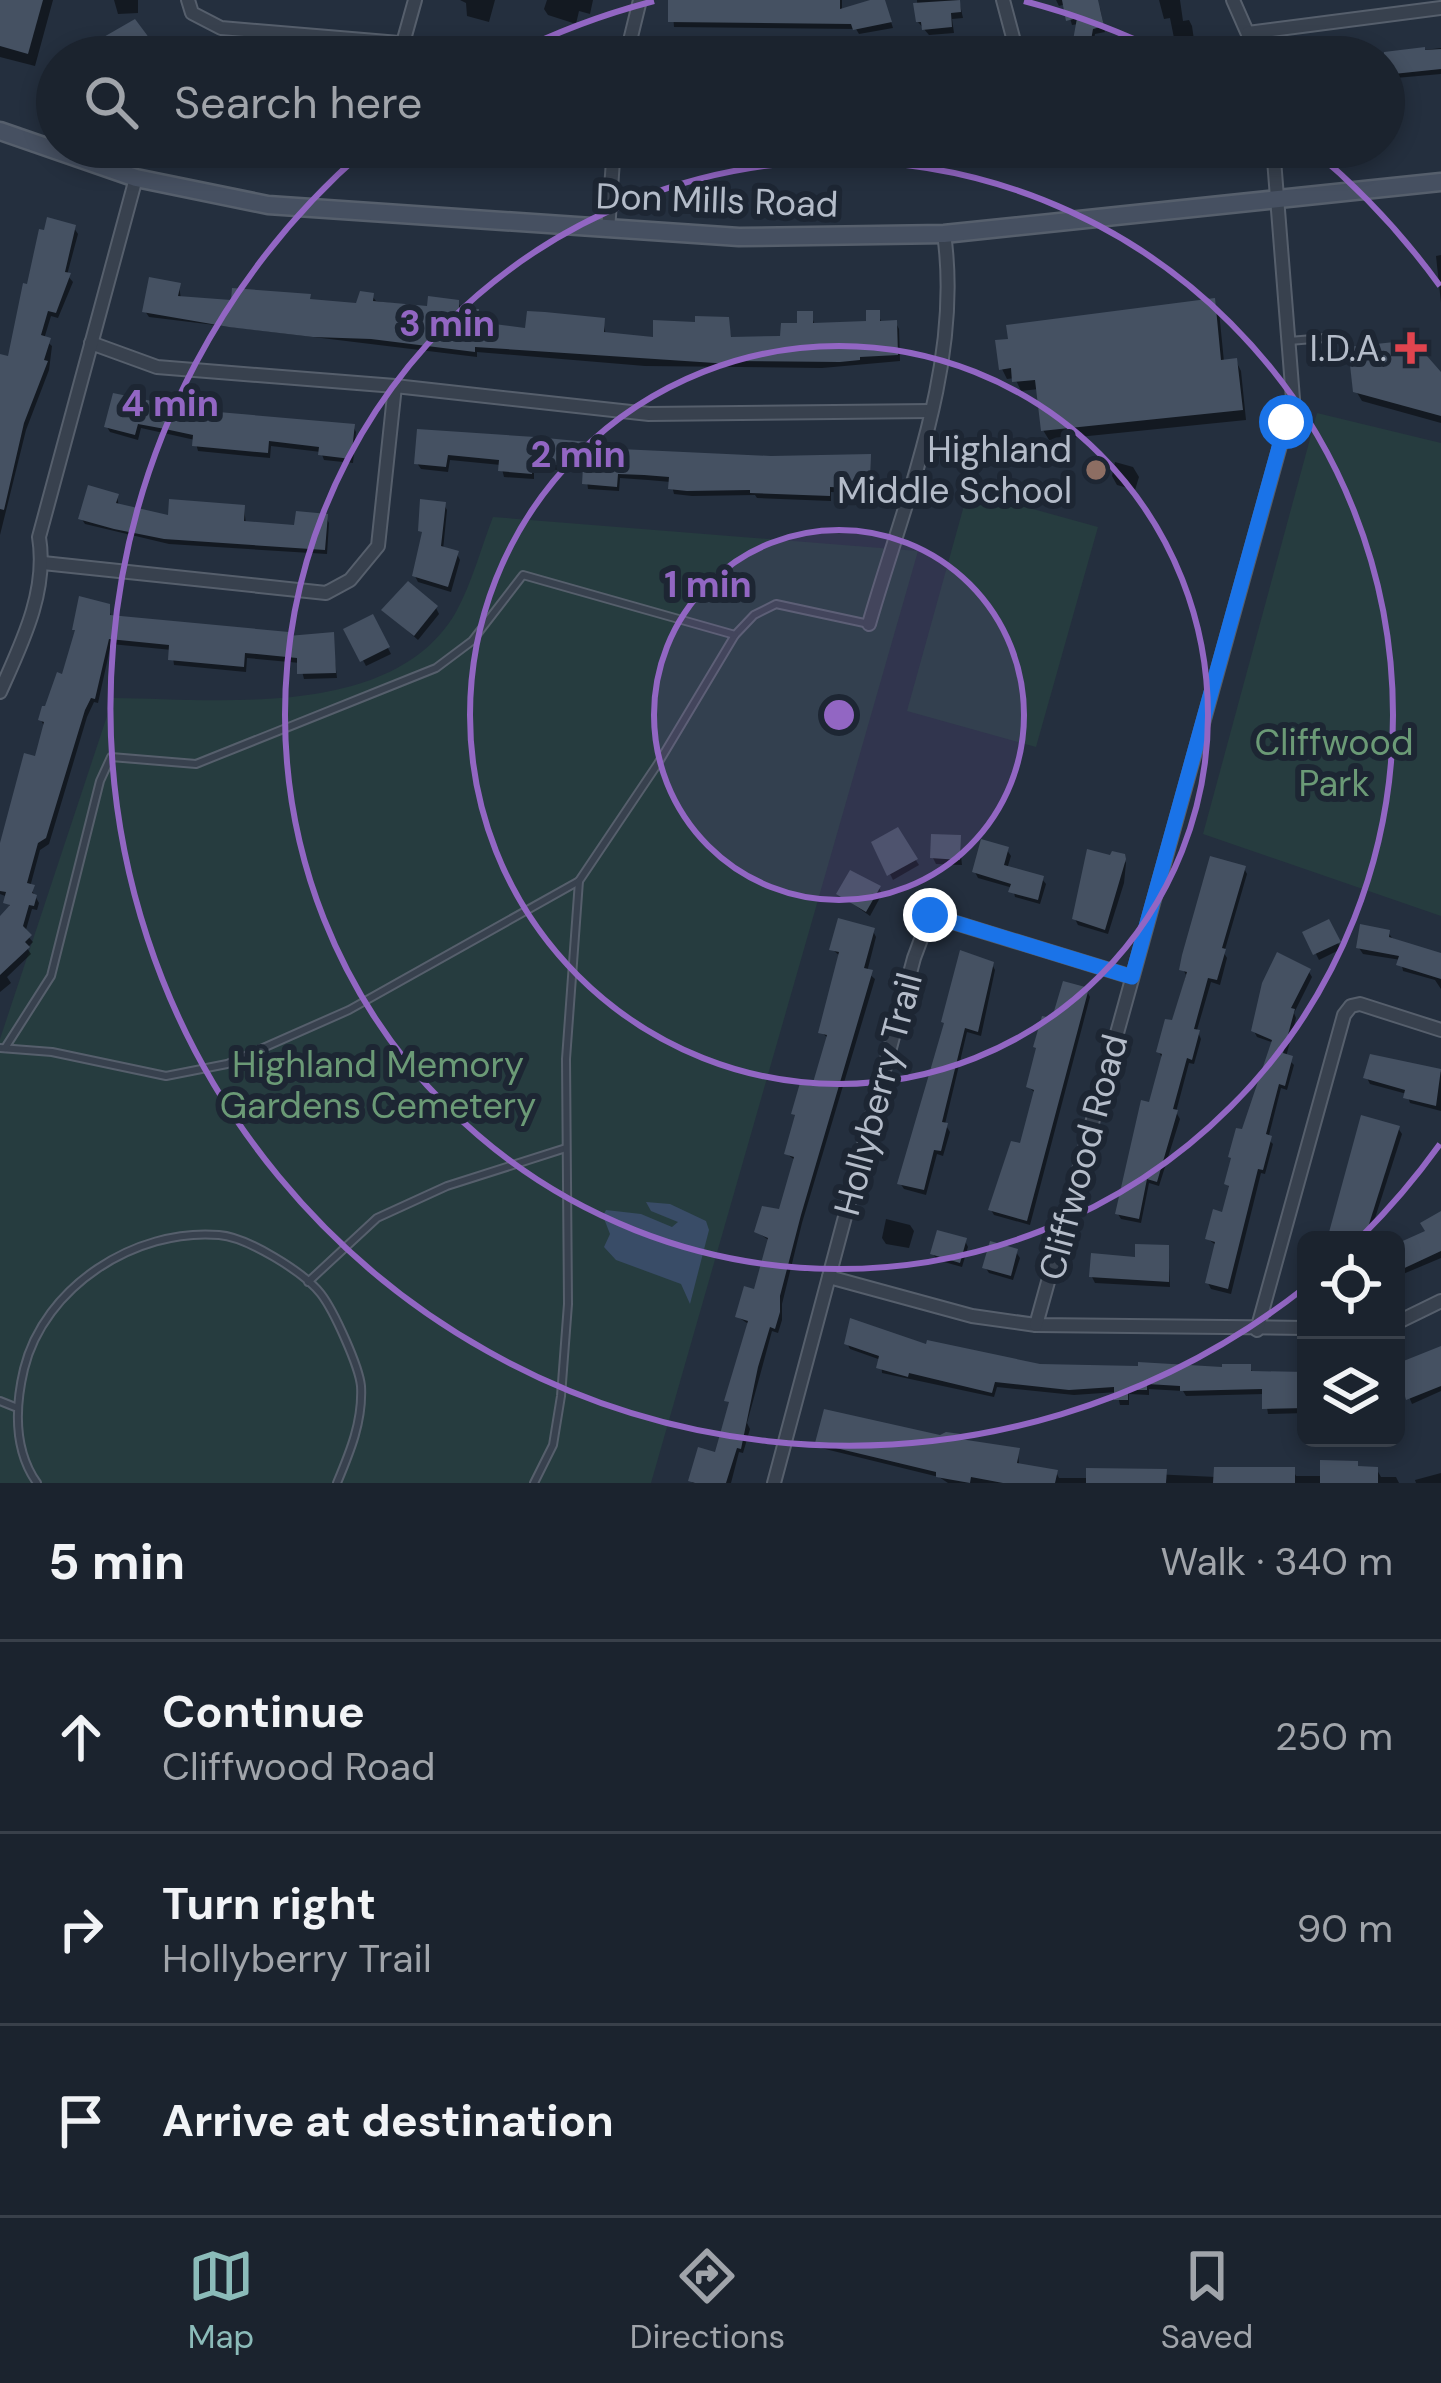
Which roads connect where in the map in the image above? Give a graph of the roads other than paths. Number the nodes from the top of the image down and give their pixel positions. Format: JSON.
{"nodes":[{"id":1,"x":188,"y":0,"type":"edge"},
{"id":2,"x":415,"y":0,"type":"edge"},
{"id":3,"x":640,"y":0,"type":"edge"},
{"id":4,"x":1003,"y":0,"type":"edge"},
{"id":5,"x":1233,"y":0,"type":"edge"},
{"id":6,"x":1441,"y":8,"type":"edge"},
{"id":7,"x":1248,"y":33,"type":"junction"},
{"id":8,"x":328,"y":36,"type":"edge"},
{"id":9,"x":405,"y":36,"type":"edge"},
{"id":10,"x":631,"y":36,"type":"edge"},
{"id":11,"x":1013,"y":36,"type":"edge"},
{"id":12,"x":1249,"y":36,"type":"edge"},
{"id":13,"x":0,"y":131,"type":"edge"},
{"id":14,"x":36,"y":143,"type":"edge"},
{"id":15,"x":107,"y":168,"type":"edge"},
{"id":16,"x":612,"y":168,"type":"edge"},
{"id":17,"x":1275,"y":168,"type":"edge"},
{"id":18,"x":136,"y":178,"type":"junction"},
{"id":19,"x":1441,"y":182,"type":"edge"},
{"id":20,"x":1278,"y":199,"type":"junction"},
{"id":21,"x":608,"y":230,"type":"junction"},
{"id":22,"x":944,"y":234,"type":"junction"},
{"id":23,"x":1337,"y":338,"type":"dead end"},
{"id":24,"x":1289,"y":341,"type":"junction"},
{"id":25,"x":91,"y":343,"type":"junction"},
{"id":26,"x":395,"y":386,"type":"junction"},
{"id":27,"x":931,"y":411,"type":"junction"},
{"id":28,"x":43,"y":563,"type":"junction"},
{"id":29,"x":869,"y":623,"type":"joint"},
{"id":30,"x":735,"y":635,"type":"junction"},
{"id":31,"x":0,"y":692,"type":"edge"},
{"id":32,"x":579,"y":881,"type":"junction"},
{"id":33,"x":1132,"y":977,"type":"junction"},
{"id":34,"x":1441,"y":1030,"type":"edge"},
{"id":35,"x":2,"y":1048,"type":"edge"},
{"id":36,"x":566,"y":1148,"type":"junction"},
{"id":37,"x":830,"y":1277,"type":"junction"},
{"id":38,"x":308,"y":1282,"type":"junction"},
{"id":39,"x":1441,"y":1301,"type":"edge"},
{"id":40,"x":1405,"y":1319,"type":"edge"},
{"id":41,"x":1036,"y":1325,"type":"junction"},
{"id":42,"x":1297,"y":1328,"type":"edge"},
{"id":43,"x":1257,"y":1330,"type":"junction"},
{"id":44,"x":0,"y":1401,"type":"edge"},
{"id":45,"x":15,"y":1407,"type":"junction"},
{"id":46,"x":779,"y":1482,"type":"edge"},
{"id":47,"x":37,"y":1483,"type":"edge"},
{"id":48,"x":337,"y":1483,"type":"edge"},
{"id":49,"x":534,"y":1483,"type":"edge"}],
"edges":[{"from":1,"to":8,"type":"street"},
{"from":2,"to":9,"type":"street"},
{"from":3,"to":10,"type":"street"},
{"from":4,"to":11,"type":"street"},
{"from":5,"to":7,"type":"street"},
{"from":6,"to":7,"type":"street"},
{"from":7,"to":12,"type":"street"},
{"from":13,"to":14,"type":"main road","name":"Don Mills Road"},
{"from":15,"to":18,"type":"main road","name":"Don Mills Road"},
{"from":16,"to":21,"type":"street"},
{"from":17,"to":20,"type":"street","name":"Cliffwood Road"},
{"from":18,"to":21,"type":"main road","name":"Don Mills Road"},
{"from":18,"to":25,"type":"street"},
{"from":19,"to":20,"type":"main road","name":"Don Mills Road"},
{"from":20,"to":22,"type":"main road","name":"Don Mills Road"},
{"from":20,"to":24,"type":"street","name":"Cliffwood Road"},
{"from":21,"to":22,"type":"main road","name":"Don Mills Road"},
{"from":22,"to":27,"type":"street"},
{"from":23,"to":24,"type":"lane"},
{"from":24,"to":33,"type":"street","name":"Cliffwood Road"},
{"from":25,"to":26,"type":"street"},
{"from":25,"to":28,"type":"street"},
{"from":26,"to":27,"type":"street"},
{"from":26,"to":28,"type":"street"},
{"from":27,"to":29,"type":"street"},
{"from":28,"to":31,"type":"street"},
{"from":29,"to":30,"type":"lane"},
{"from":30,"to":32,"type":"lane"},
{"from":30,"to":35,"type":"lane"},
{"from":32,"to":35,"type":"lane"},
{"from":32,"to":36,"type":"lane"},
{"from":33,"to":37,"type":"street","name":"Hollyberry Trail"},
{"from":33,"to":41,"type":"street","name":"Cliffwood Road"},
{"from":34,"to":43,"type":"street"},
{"from":36,"to":38,"type":"lane"},
{"from":36,"to":49,"type":"lane"},
{"from":37,"to":41,"type":"street"},
{"from":37,"to":46,"type":"street","name":"Hollyberry Trail"},
{"from":38,"to":45,"type":"lane"},
{"from":38,"to":48,"type":"lane"},
{"from":39,"to":40,"type":"street"},
{"from":41,"to":43,"type":"street"},
{"from":42,"to":43,"type":"street"},
{"from":44,"to":45,"type":"lane"},
{"from":45,"to":47,"type":"lane"}]}
